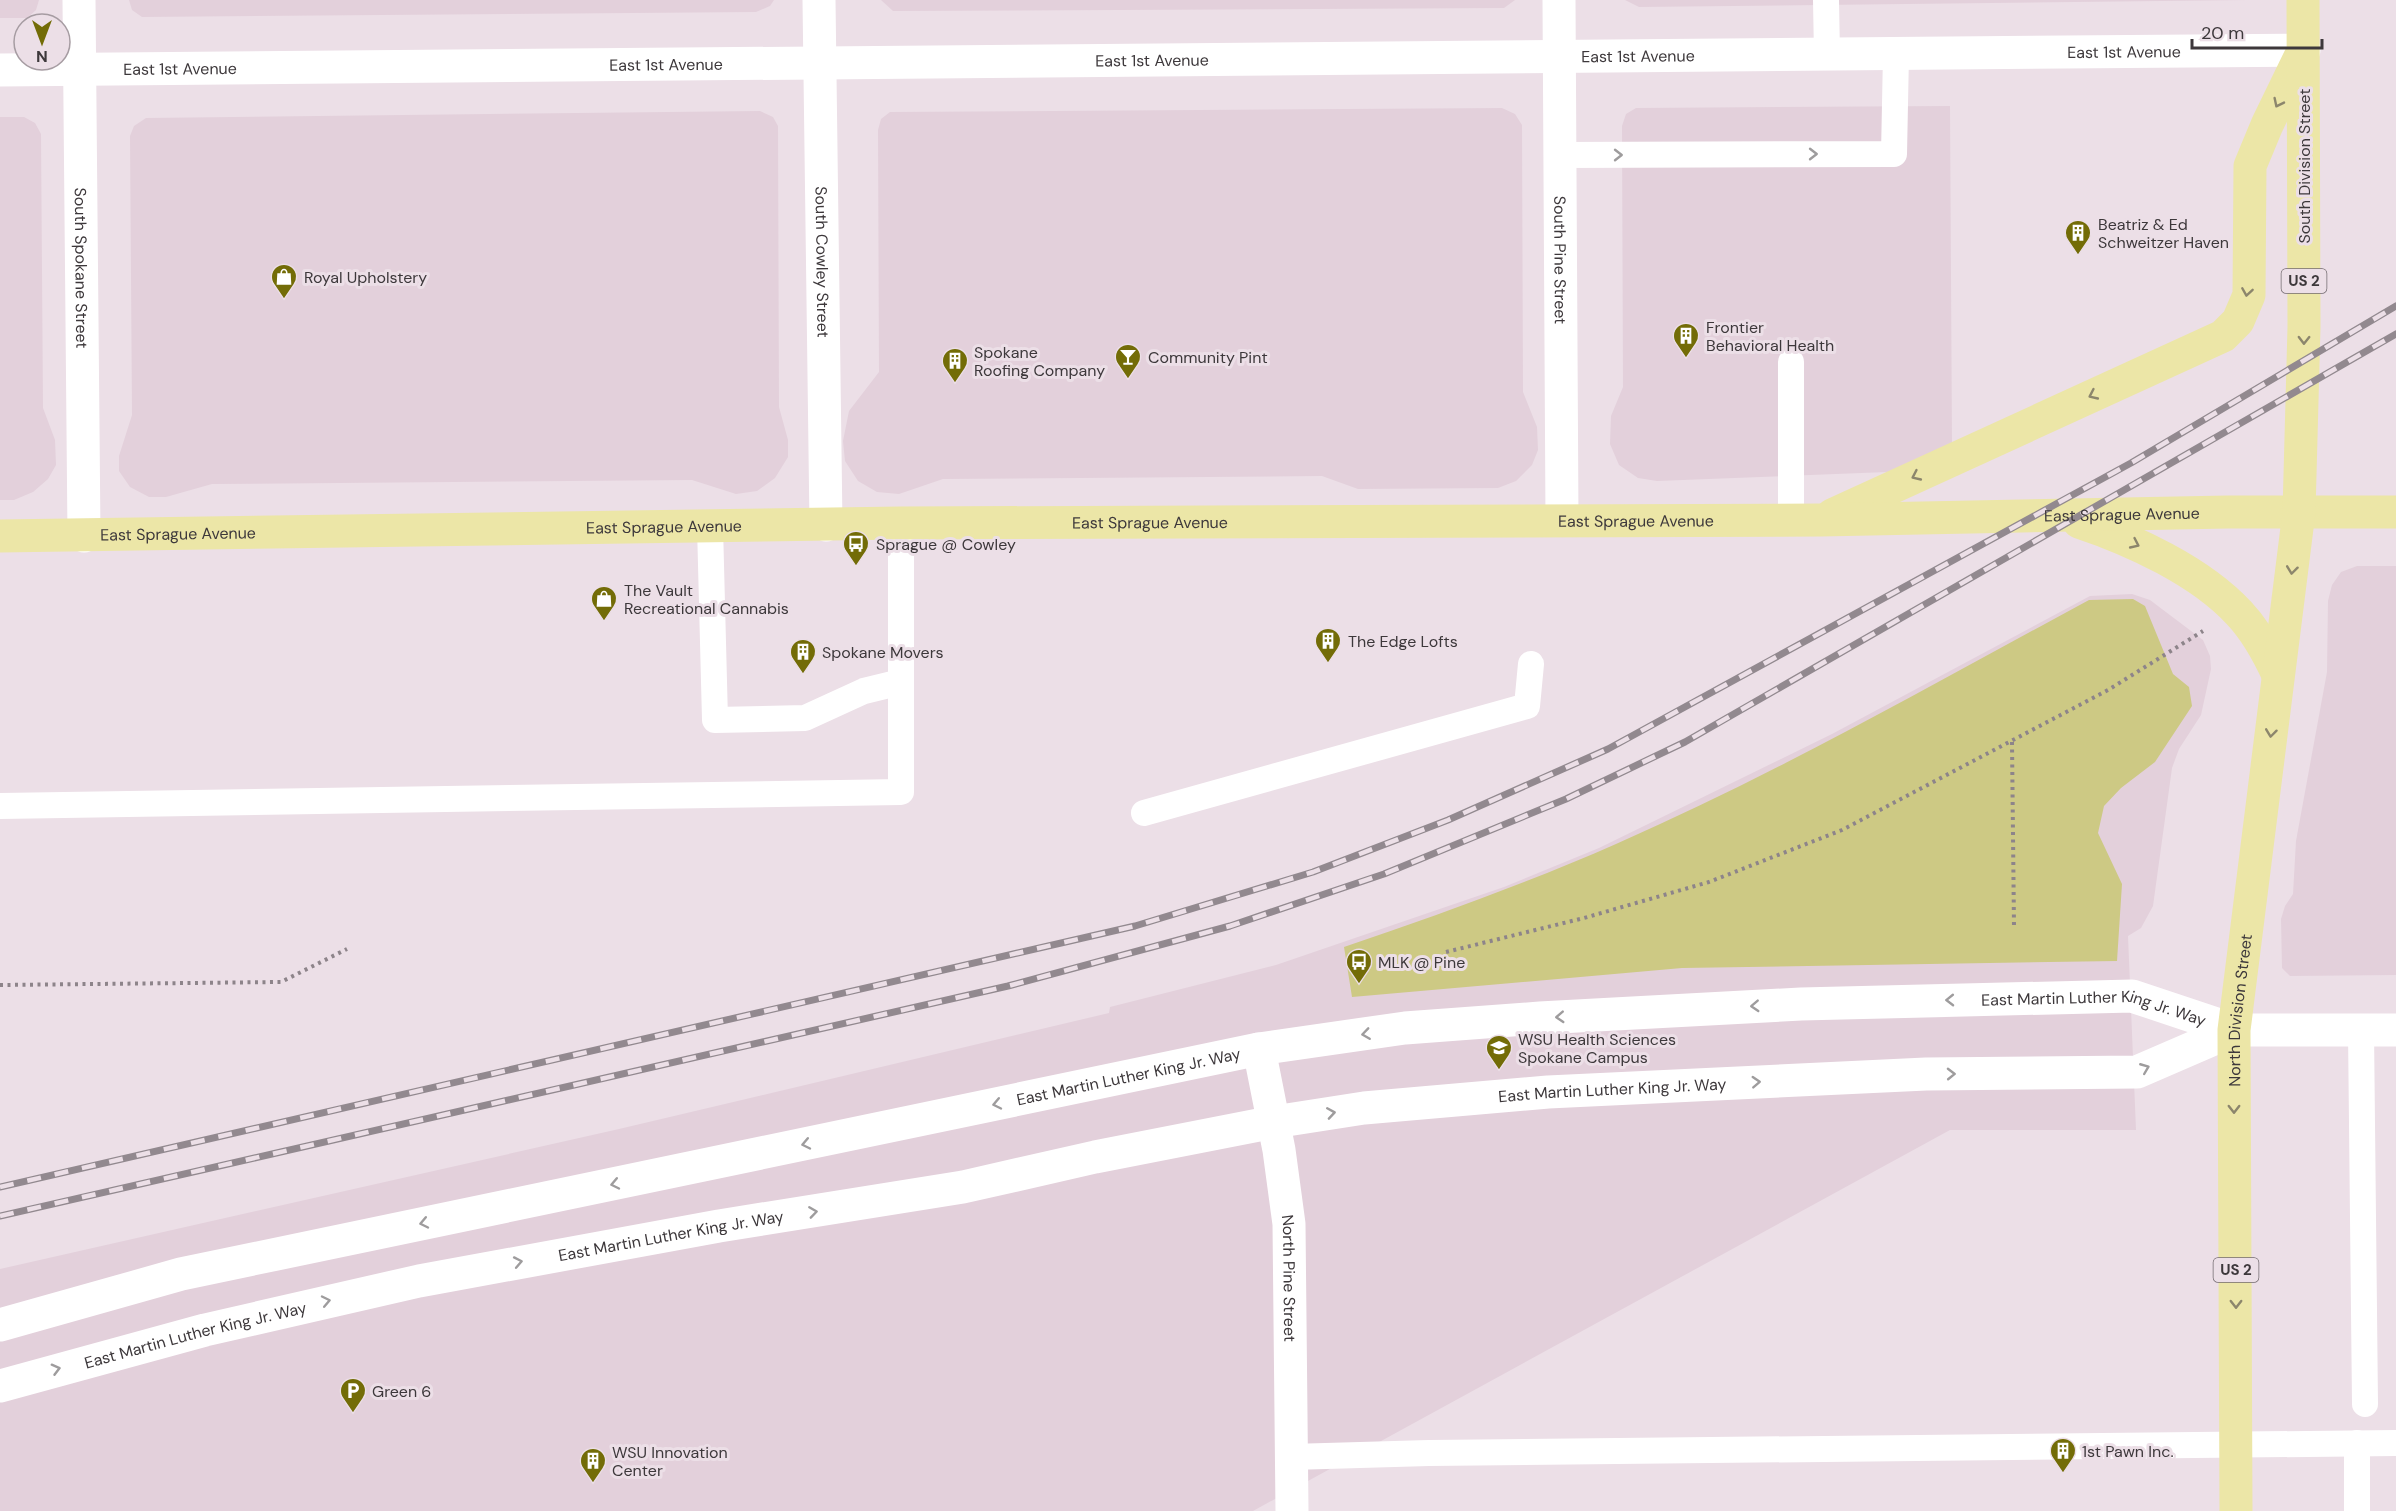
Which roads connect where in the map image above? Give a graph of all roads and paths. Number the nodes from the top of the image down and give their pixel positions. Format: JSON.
{"nodes":[{"id":1,"x":80,"y":0,"type":"edge"},
{"id":2,"x":819,"y":0,"type":"edge"},
{"id":3,"x":1559,"y":0,"type":"edge"},
{"id":4,"x":1826,"y":0,"type":"edge"},
{"id":5,"x":2303,"y":0,"type":"edge"},
{"id":6,"x":2304,"y":50,"type":"junction"},
{"id":7,"x":1827,"y":54,"type":"junction"},
{"id":8,"x":1896,"y":54,"type":"junction"},
{"id":9,"x":1558,"y":57,"type":"junction"},
{"id":10,"x":819,"y":63,"type":"junction"},
{"id":11,"x":0,"y":70,"type":"edge"},
{"id":12,"x":80,"y":70,"type":"junction"},
{"id":13,"x":1559,"y":155,"type":"junction"},
{"id":14,"x":1791,"y":362,"type":"dead end"},
{"id":15,"x":2299,"y":512,"type":"junction"},
{"id":16,"x":2396,"y":512,"type":"edge"},
{"id":17,"x":2061,"y":515,"type":"junction"},
{"id":18,"x":1562,"y":520,"type":"junction"},
{"id":19,"x":1806,"y":520,"type":"junction"},
{"id":20,"x":901,"y":523,"type":"junction"},
{"id":21,"x":826,"y":525,"type":"junction"},
{"id":22,"x":710,"y":526,"type":"junction"},
{"id":23,"x":0,"y":536,"type":"edge"},
{"id":24,"x":84,"y":536,"type":"junction"},
{"id":25,"x":2207,"y":629,"type":"dead end"},
{"id":26,"x":1531,"y":663,"type":"dead end"},
{"id":27,"x":2278,"y":675,"type":"junction"},
{"id":28,"x":901,"y":682,"type":"junction"},
{"id":29,"x":2012,"y":741,"type":"junction"},
{"id":30,"x":0,"y":806,"type":"edge"},
{"id":31,"x":1144,"y":813,"type":"dead end"},
{"id":32,"x":2014,"y":927,"type":"dead end"},
{"id":33,"x":347,"y":949,"type":"dead end"},
{"id":34,"x":1446,"y":952,"type":"dead end"},
{"id":35,"x":0,"y":985,"type":"edge"},
{"id":36,"x":2234,"y":1030,"type":"junction"},
{"id":37,"x":2361,"y":1030,"type":"junction"},
{"id":38,"x":2396,"y":1030,"type":"edge"},
{"id":39,"x":1259,"y":1049,"type":"junction"},
{"id":40,"x":1274,"y":1122,"type":"junction"},
{"id":41,"x":0,"y":1325,"type":"edge"},
{"id":42,"x":0,"y":1386,"type":"edge"},
{"id":43,"x":2365,"y":1404,"type":"dead end"},
{"id":44,"x":2356,"y":1443,"type":"junction"},
{"id":45,"x":2396,"y":1443,"type":"edge"},
{"id":46,"x":2237,"y":1444,"type":"junction"},
{"id":47,"x":1291,"y":1457,"type":"junction"},
{"id":48,"x":1292,"y":1511,"type":"edge"},
{"id":49,"x":2236,"y":1511,"type":"edge"},
{"id":50,"x":2356,"y":1511,"type":"edge"}],
"edges":[{"from":1,"to":12,"type":"street","name":"South Spokane Street"},
{"from":2,"to":10,"type":"street","name":"South Cowley Street"},
{"from":3,"to":9,"type":"street","name":"South Pine Street"},
{"from":4,"to":7,"type":"lane"},
{"from":5,"to":6,"type":"main road","name":"South Division Street","number":"US 2"},
{"from":6,"to":8,"type":"street","name":"East 1st Avenue"},
{"from":6,"to":15,"type":"main road","name":"South Division Street","number":"US 2","one_way":true},
{"from":6,"to":19,"type":"main road","one_way":true},
{"from":7,"to":8,"type":"street","name":"East 1st Avenue"},
{"from":7,"to":9,"type":"street","name":"East 1st Avenue"},
{"from":13,"to":8,"type":"lane","one_way":true},
{"from":9,"to":10,"type":"street","name":"East 1st Avenue"},
{"from":9,"to":13,"type":"street","name":"South Pine Street"},
{"from":10,"to":12,"type":"street","name":"East 1st Avenue"},
{"from":10,"to":21,"type":"street","name":"South Cowley Street"},
{"from":11,"to":12,"type":"street","name":"East 1st Avenue"},
{"from":12,"to":24,"type":"street","name":"South Spokane Street"},
{"from":13,"to":18,"type":"street","name":"South Pine Street"},
{"from":14,"to":19,"type":"lane"},
{"from":15,"to":16,"type":"main road","name":"East Sprague Avenue"},
{"from":15,"to":17,"type":"main road","name":"East Sprague Avenue"},
{"from":15,"to":27,"type":"main road","name":"North Division Street","number":"US 2","one_way":true},
{"from":17,"to":19,"type":"main road","name":"East Sprague Avenue"},
{"from":17,"to":27,"type":"main road","one_way":true},
{"from":18,"to":19,"type":"main road","name":"East Sprague Avenue"},
{"from":18,"to":20,"type":"main road","name":"East Sprague Avenue"},
{"from":20,"to":21,"type":"main road","name":"East Sprague Avenue"},
{"from":20,"to":28,"type":"lane"},
{"from":21,"to":22,"type":"main road","name":"East Sprague Avenue"},
{"from":22,"to":24,"type":"main road","name":"East Sprague Avenue"},
{"from":22,"to":28,"type":"lane"},
{"from":23,"to":24,"type":"main road","name":"East Sprague Avenue"},
{"from":25,"to":29,"type":"path"},
{"from":26,"to":31,"type":"lane"},
{"from":27,"to":36,"type":"main road","name":"North Division Street","number":"US 2","one_way":true},
{"from":28,"to":30,"type":"lane"},
{"from":29,"to":32,"type":"path"},
{"from":29,"to":34,"type":"path"},
{"from":33,"to":35,"type":"path"},
{"from":36,"to":37,"type":"street"},
{"from":36,"to":39,"type":"street","name":"East Martin Luther King Jr. Way","one_way":true},
{"from":40,"to":36,"type":"street","name":"East Martin Luther King Jr. Way","one_way":true},
{"from":36,"to":46,"type":"main road","name":"North Division Street","number":"US 2","one_way":true},
{"from":37,"to":38,"type":"street"},
{"from":37,"to":43,"type":"lane"},
{"from":39,"to":40,"type":"street","name":"North Pine Street"},
{"from":39,"to":41,"type":"street","name":"East Martin Luther King Jr. Way","one_way":true},
{"from":42,"to":40,"type":"street","name":"East Martin Luther King Jr. Way","one_way":true},
{"from":40,"to":47,"type":"street","name":"North Pine Street"},
{"from":44,"to":45,"type":"lane"},
{"from":44,"to":46,"type":"lane"},
{"from":44,"to":50,"type":"lane"},
{"from":46,"to":47,"type":"lane"},
{"from":46,"to":49,"type":"main road","name":"North Division Street","number":"US 2"},
{"from":47,"to":48,"type":"street","name":"North Pine Street"}]}
